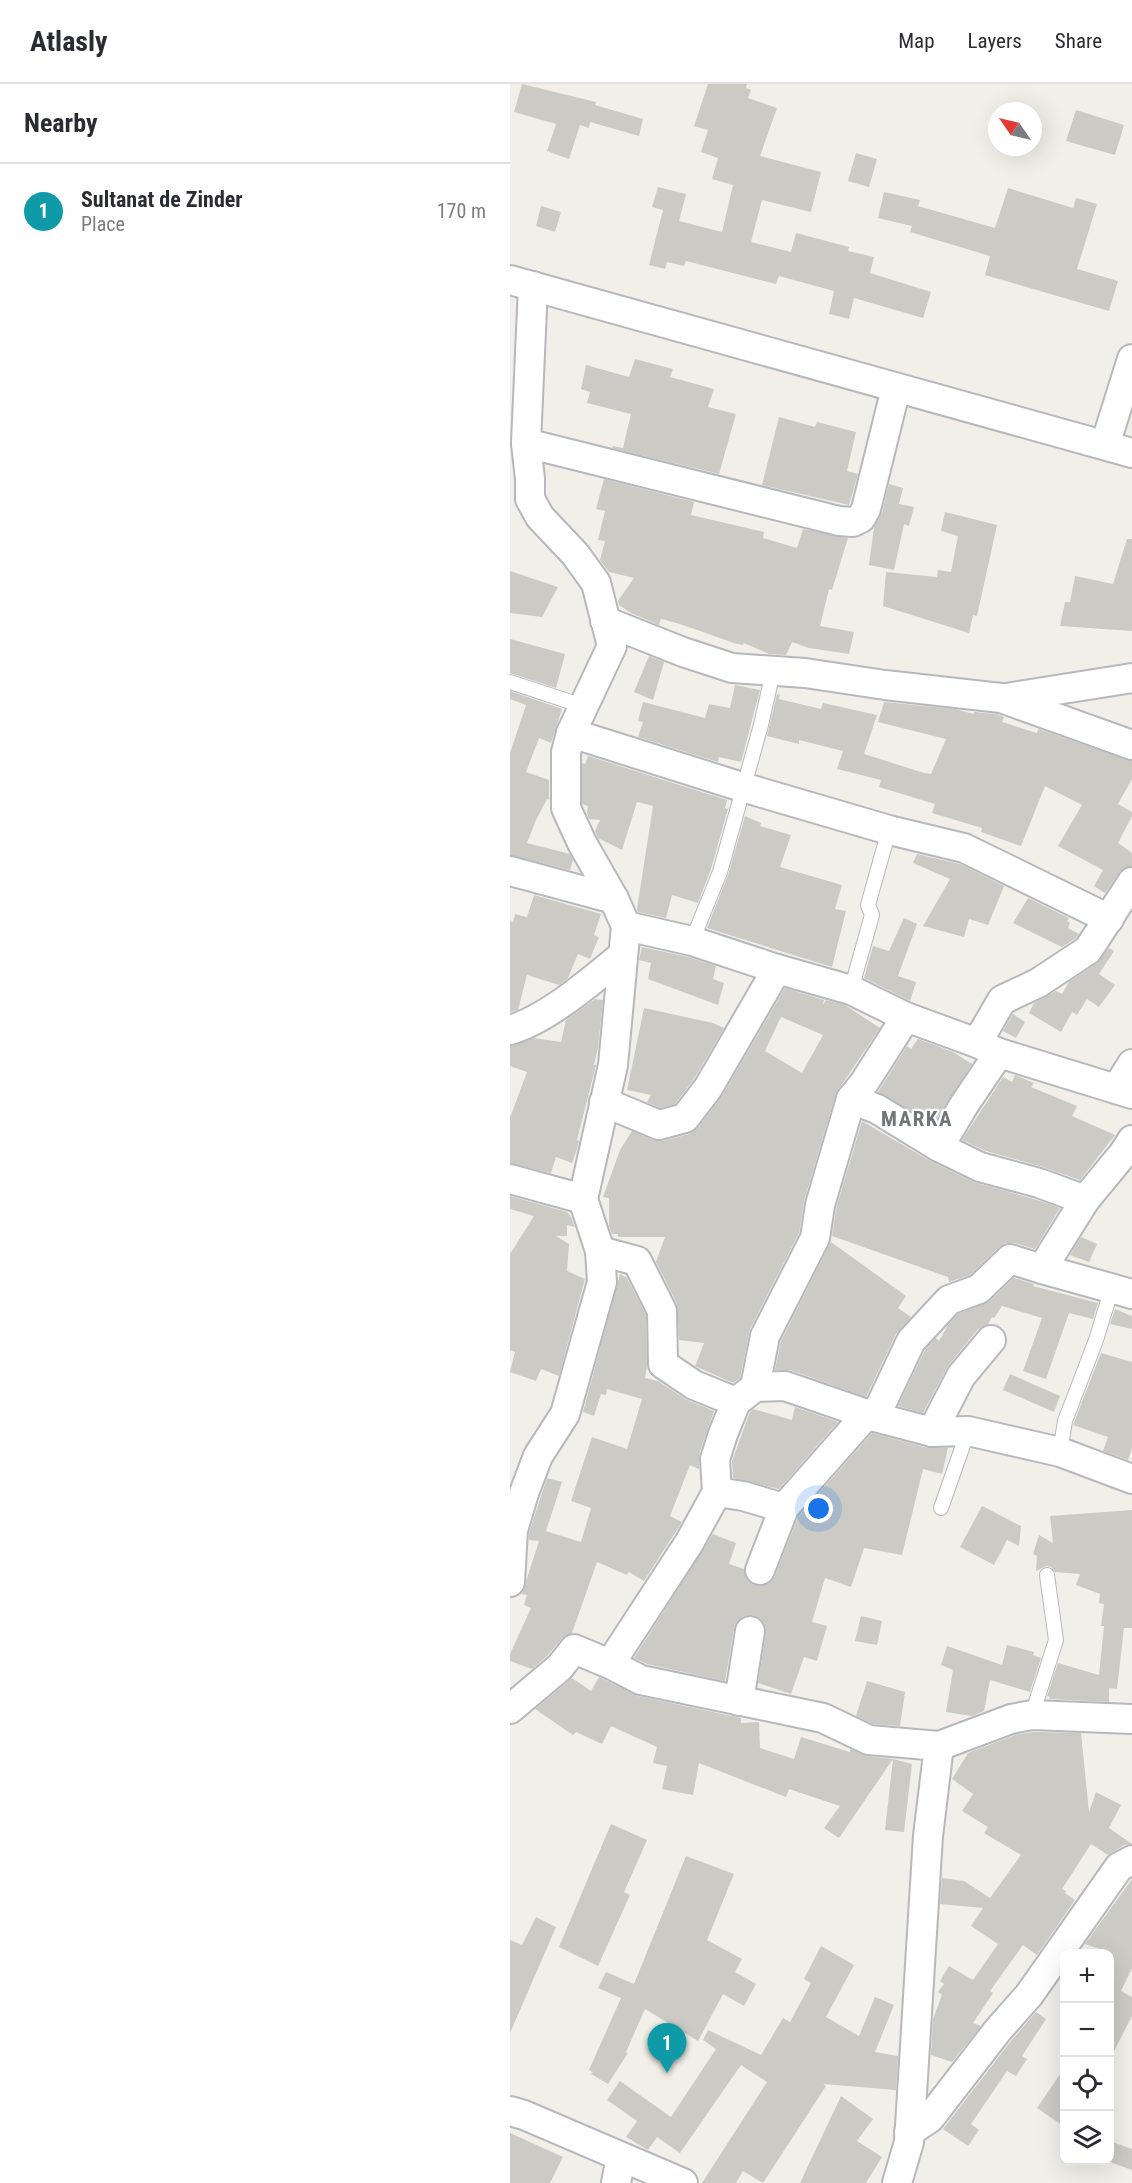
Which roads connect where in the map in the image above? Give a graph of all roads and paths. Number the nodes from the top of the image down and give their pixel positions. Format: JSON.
{"nodes":[{"id":1,"x":522,"y":283,"type":"edge"},
{"id":2,"x":1132,"y":359,"type":"edge"},
{"id":3,"x":896,"y":388,"type":"junction"},
{"id":4,"x":526,"y":443,"type":"junction"},
{"id":5,"x":1105,"y":445,"type":"junction"},
{"id":6,"x":1132,"y":453,"type":"edge"},
{"id":7,"x":605,"y":621,"type":"junction"},
{"id":8,"x":773,"y":672,"type":"junction"},
{"id":9,"x":1132,"y":678,"type":"edge"},
{"id":10,"x":510,"y":682,"type":"edge"},
{"id":11,"x":1001,"y":699,"type":"junction"},
{"id":12,"x":584,"y":706,"type":"junction"},
{"id":13,"x":571,"y":733,"type":"junction"},
{"id":14,"x":1132,"y":745,"type":"edge"},
{"id":15,"x":742,"y":787,"type":"junction"},
{"id":16,"x":889,"y":830,"type":"junction"},
{"id":17,"x":510,"y":870,"type":"edge"},
{"id":18,"x":1132,"y":882,"type":"edge"},
{"id":19,"x":614,"y":899,"type":"junction"},
{"id":20,"x":1109,"y":919,"type":"junction"},
{"id":21,"x":626,"y":926,"type":"junction"},
{"id":22,"x":692,"y":941,"type":"junction"},
{"id":23,"x":623,"y":955,"type":"junction"},
{"id":24,"x":777,"y":969,"type":"junction"},
{"id":25,"x":851,"y":990,"type":"junction"},
{"id":26,"x":906,"y":1017,"type":"junction"},
{"id":27,"x":510,"y":1030,"type":"edge"},
{"id":28,"x":988,"y":1048,"type":"junction"},
{"id":29,"x":1127,"y":1082,"type":"edge"},
{"id":30,"x":851,"y":1100,"type":"junction"},
{"id":31,"x":604,"y":1102,"type":"junction"},
{"id":32,"x":1132,"y":1140,"type":"edge"},
{"id":33,"x":939,"y":1147,"type":"junction"},
{"id":34,"x":510,"y":1179,"type":"edge"},
{"id":35,"x":583,"y":1199,"type":"junction"},
{"id":36,"x":1085,"y":1200,"type":"junction"},
{"id":37,"x":600,"y":1251,"type":"junction"},
{"id":38,"x":1042,"y":1269,"type":"junction"},
{"id":39,"x":1122,"y":1291,"type":"edge"},
{"id":40,"x":991,"y":1340,"type":"dead end"},
{"id":41,"x":745,"y":1395,"type":"junction"},
{"id":42,"x":871,"y":1416,"type":"junction"},
{"id":43,"x":968,"y":1431,"type":"junction"},
{"id":44,"x":932,"y":1432,"type":"junction"},
{"id":45,"x":1060,"y":1452,"type":"junction"},
{"id":46,"x":1132,"y":1479,"type":"edge"},
{"id":47,"x":717,"y":1492,"type":"junction"},
{"id":48,"x":784,"y":1508,"type":"junction"},
{"id":49,"x":940,"y":1508,"type":"dead end"},
{"id":50,"x":760,"y":1570,"type":"dead end"},
{"id":51,"x":1047,"y":1575,"type":"dead end"},
{"id":52,"x":510,"y":1582,"type":"edge"},
{"id":53,"x":750,"y":1631,"type":"dead end"},
{"id":54,"x":610,"y":1664,"type":"junction"},
{"id":55,"x":740,"y":1701,"type":"junction"},
{"id":56,"x":510,"y":1709,"type":"edge"},
{"id":57,"x":1032,"y":1715,"type":"junction"},
{"id":58,"x":1132,"y":1719,"type":"edge"},
{"id":59,"x":939,"y":1746,"type":"junction"},
{"id":60,"x":1132,"y":1860,"type":"edge"},
{"id":61,"x":510,"y":2111,"type":"edge"},
{"id":62,"x":909,"y":2132,"type":"junction"},
{"id":63,"x":618,"y":2170,"type":"edge"},
{"id":64,"x":683,"y":2183,"type":"edge"},
{"id":65,"x":897,"y":2183,"type":"edge"}],
"edges":[{"from":1,"to":3,"type":"street"},
{"from":1,"to":4,"type":"street"},
{"from":2,"to":5,"type":"street"},
{"from":3,"to":4,"type":"street"},
{"from":3,"to":5,"type":"street"},
{"from":4,"to":7,"type":"street"},
{"from":5,"to":6,"type":"street"},
{"from":7,"to":8,"type":"street"},
{"from":7,"to":12,"type":"street"},
{"from":8,"to":11,"type":"street"},
{"from":8,"to":15,"type":"lane"},
{"from":9,"to":11,"type":"street"},
{"from":10,"to":12,"type":"lane"},
{"from":11,"to":14,"type":"street"},
{"from":12,"to":13,"type":"street"},
{"from":13,"to":15,"type":"street"},
{"from":13,"to":19,"type":"street"},
{"from":15,"to":16,"type":"street"},
{"from":15,"to":22,"type":"lane"},
{"from":16,"to":20,"type":"street"},
{"from":16,"to":25,"type":"lane"},
{"from":17,"to":19,"type":"street"},
{"from":18,"to":20,"type":"street"},
{"from":19,"to":21,"type":"street"},
{"from":20,"to":28,"type":"street"},
{"from":21,"to":22,"type":"street"},
{"from":21,"to":23,"type":"street"},
{"from":22,"to":24,"type":"street"},
{"from":23,"to":27,"type":"street"},
{"from":23,"to":31,"type":"street"},
{"from":24,"to":25,"type":"street"},
{"from":24,"to":31,"type":"street"},
{"from":25,"to":26,"type":"street"},
{"from":26,"to":28,"type":"street"},
{"from":26,"to":30,"type":"street"},
{"from":28,"to":29,"type":"street"},
{"from":28,"to":33,"type":"street"},
{"from":30,"to":33,"type":"street"},
{"from":30,"to":41,"type":"street"},
{"from":31,"to":35,"type":"street"},
{"from":32,"to":36,"type":"street"},
{"from":33,"to":36,"type":"street"},
{"from":34,"to":35,"type":"street"},
{"from":35,"to":37,"type":"street"},
{"from":36,"to":38,"type":"street"},
{"from":37,"to":41,"type":"street"},
{"from":37,"to":52,"type":"street"},
{"from":38,"to":39,"type":"street"},
{"from":38,"to":42,"type":"street"},
{"from":39,"to":45,"type":"lane"},
{"from":40,"to":44,"type":"street"},
{"from":41,"to":42,"type":"street"},
{"from":41,"to":47,"type":"street"},
{"from":42,"to":44,"type":"street"},
{"from":42,"to":48,"type":"street"},
{"from":43,"to":44,"type":"street"},
{"from":43,"to":45,"type":"street"},
{"from":43,"to":49,"type":"lane"},
{"from":45,"to":46,"type":"street"},
{"from":47,"to":48,"type":"street"},
{"from":47,"to":54,"type":"street"},
{"from":48,"to":50,"type":"street"},
{"from":51,"to":57,"type":"lane"},
{"from":53,"to":55,"type":"street"},
{"from":54,"to":55,"type":"street"},
{"from":54,"to":56,"type":"street"},
{"from":55,"to":59,"type":"street"},
{"from":57,"to":58,"type":"street"},
{"from":57,"to":59,"type":"street"},
{"from":59,"to":62,"type":"street"},
{"from":60,"to":62,"type":"street"},
{"from":61,"to":63,"type":"street"},
{"from":62,"to":65,"type":"street"},
{"from":63,"to":64,"type":"street"}]}
